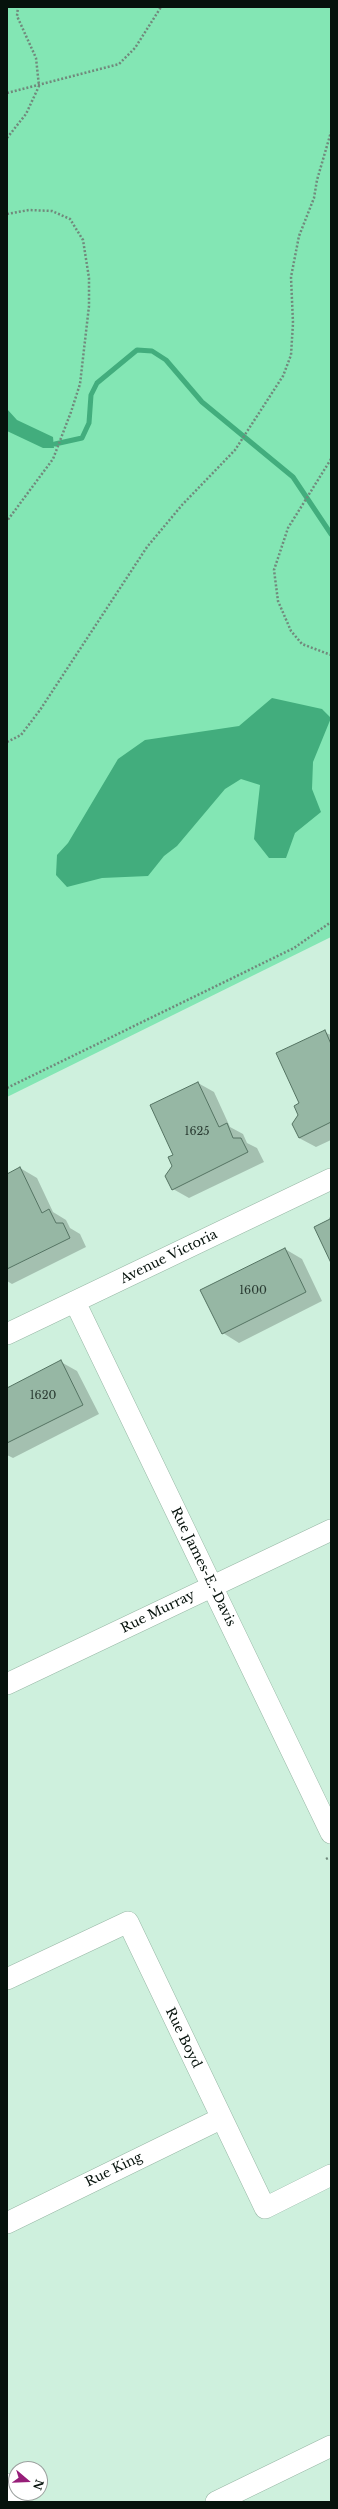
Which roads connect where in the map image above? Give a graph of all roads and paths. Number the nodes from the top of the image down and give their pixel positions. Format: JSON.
{"nodes":[{"id":1,"x":18,"y":7,"type":"edge"},
{"id":2,"x":161,"y":7,"type":"edge"},
{"id":3,"x":39,"y":86,"type":"junction"},
{"id":4,"x":7,"y":93,"type":"edge"},
{"id":5,"x":331,"y":132,"type":"edge"},
{"id":6,"x":7,"y":138,"type":"edge"},
{"id":7,"x":7,"y":214,"type":"edge"},
{"id":8,"x":331,"y":459,"type":"edge"},
{"id":9,"x":7,"y":521,"type":"edge"},
{"id":10,"x":331,"y":655,"type":"edge"},
{"id":11,"x":7,"y":742,"type":"edge"},
{"id":12,"x":331,"y":922,"type":"edge"},
{"id":13,"x":7,"y":1088,"type":"edge"},
{"id":14,"x":331,"y":1179,"type":"edge"},
{"id":15,"x":74,"y":1302,"type":"junction"},
{"id":16,"x":7,"y":1334,"type":"edge"},
{"id":17,"x":331,"y":1530,"type":"edge"},
{"id":18,"x":212,"y":1586,"type":"junction"},
{"id":19,"x":7,"y":1684,"type":"edge"},
{"id":20,"x":331,"y":1833,"type":"edge"},
{"id":21,"x":7,"y":1979,"type":"edge"},
{"id":22,"x":222,"y":2118,"type":"junction"},
{"id":23,"x":331,"y":2175,"type":"edge"},
{"id":24,"x":7,"y":2223,"type":"edge"},
{"id":25,"x":331,"y":2446,"type":"edge"},
{"id":26,"x":7,"y":2484,"type":"edge"},
{"id":27,"x":16,"y":2502,"type":"edge"},
{"id":28,"x":216,"y":2502,"type":"edge"}],
"edges":[{"from":1,"to":3,"type":"path"},
{"from":2,"to":3,"type":"path"},
{"from":3,"to":4,"type":"path"},
{"from":3,"to":6,"type":"path"},
{"from":5,"to":11,"type":"path"},
{"from":7,"to":9,"type":"path"},
{"from":8,"to":10,"type":"path"},
{"from":12,"to":13,"type":"path"},
{"from":14,"to":15,"type":"street","name":"Avenue Victoria"},
{"from":15,"to":16,"type":"street","name":"Avenue Victoria"},
{"from":15,"to":18,"type":"street","name":"Rue James-E.-Davis"},
{"from":17,"to":18,"type":"street","name":"Rue Murray"},
{"from":18,"to":19,"type":"street","name":"Rue Murray"},
{"from":18,"to":20,"type":"street","name":"Rue James-E.-Davis"},
{"from":21,"to":22,"type":"street","name":"Rue Boyd"},
{"from":22,"to":23,"type":"street","name":"Rue Boyd"},
{"from":22,"to":24,"type":"street","name":"Rue King"},
{"from":25,"to":28,"type":"street"},
{"from":26,"to":27,"type":"street"}]}
